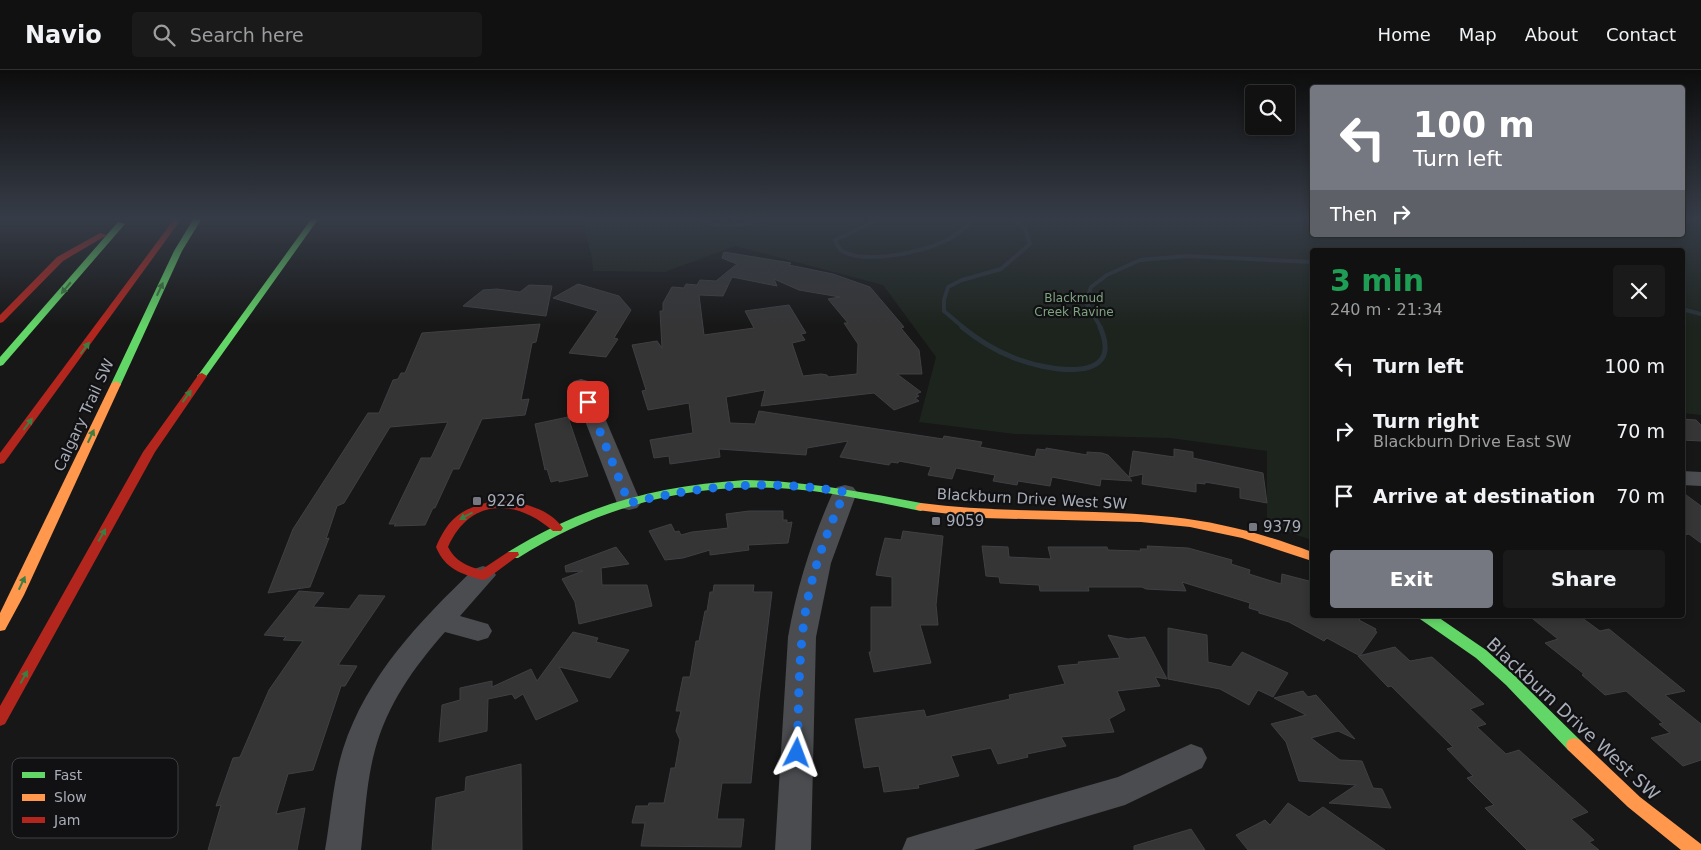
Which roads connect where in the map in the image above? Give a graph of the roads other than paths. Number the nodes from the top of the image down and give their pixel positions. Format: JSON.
{"nodes":[{"id":1,"x":69,"y":254,"type":"edge"},
{"id":2,"x":94,"y":254,"type":"edge"},
{"id":3,"x":153,"y":254,"type":"edge"},
{"id":4,"x":176,"y":254,"type":"edge"},
{"id":5,"x":289,"y":254,"type":"edge"},
{"id":6,"x":0,"y":320,"type":"edge"},
{"id":7,"x":0,"y":363,"type":"edge"},
{"id":8,"x":581,"y":385,"type":"dead end"},
{"id":9,"x":0,"y":461,"type":"edge"},
{"id":10,"x":1685,"y":478,"type":"edge"},
{"id":11,"x":1701,"y":479,"type":"edge"},
{"id":12,"x":845,"y":492,"type":"junction"},
{"id":13,"x":629,"y":503,"type":"junction"},
{"id":14,"x":557,"y":528,"type":"junction"},
{"id":15,"x":1310,"y":556,"type":"edge"},
{"id":16,"x":483,"y":574,"type":"junction"},
{"id":17,"x":1429,"y":618,"type":"edge"},
{"id":18,"x":439,"y":620,"type":"junction"},
{"id":19,"x":0,"y":626,"type":"edge"},
{"id":20,"x":478,"y":631,"type":"dead end"},
{"id":21,"x":0,"y":720,"type":"edge"},
{"id":22,"x":1191,"y":758,"type":"dead end"},
{"id":23,"x":343,"y":850,"type":"edge"},
{"id":24,"x":793,"y":850,"type":"edge"},
{"id":25,"x":920,"y":850,"type":"edge"},
{"id":26,"x":1695,"y":850,"type":"edge"}],
"edges":[{"from":1,"to":6,"type":"main road"},
{"from":2,"to":7,"type":"main road","one_way":true},
{"from":9,"to":3,"type":"main road","one_way":true},
{"from":19,"to":4,"type":"main road","name":"Calgary Trail SW","one_way":true},
{"from":21,"to":5,"type":"main road","one_way":true},
{"from":8,"to":13,"type":"street"},
{"from":10,"to":11,"type":"street"},
{"from":12,"to":13,"type":"main road","name":"Blackburn Drive West SW"},
{"from":12,"to":15,"type":"main road","name":"Blackburn Drive West SW"},
{"from":12,"to":24,"type":"street"},
{"from":13,"to":14,"type":"main road","name":"Blackburn Drive West SW"},
{"from":14,"to":16,"type":"main road","name":"Blackburn Drive West SW"},
{"from":14,"to":16,"type":"main road","one_way":true},
{"from":16,"to":18,"type":"street"},
{"from":17,"to":26,"type":"main road","name":"Blackburn Drive West SW"},
{"from":18,"to":20,"type":"street"},
{"from":18,"to":23,"type":"street"},
{"from":22,"to":25,"type":"street"}]}
